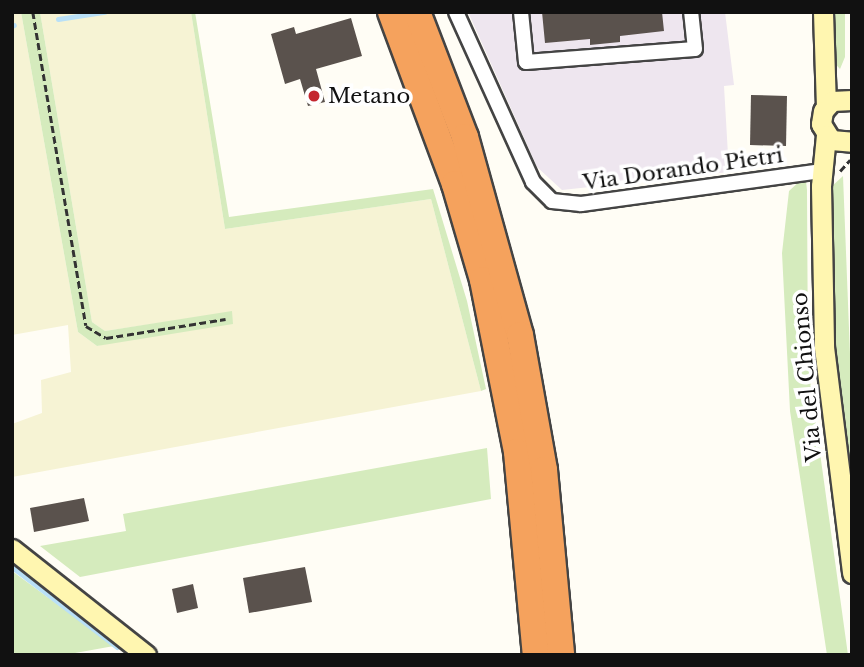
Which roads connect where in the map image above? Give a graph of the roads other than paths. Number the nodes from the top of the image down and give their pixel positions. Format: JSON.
{"nodes":[{"id":1,"x":390,"y":12,"type":"edge"},
{"id":2,"x":416,"y":12,"type":"edge"},
{"id":3,"x":456,"y":12,"type":"edge"},
{"id":4,"x":521,"y":12,"type":"edge"},
{"id":5,"x":691,"y":12,"type":"edge"},
{"id":6,"x":822,"y":12,"type":"edge"},
{"id":7,"x":822,"y":59,"type":"junction"},
{"id":8,"x":852,"y":99,"type":"edge"},
{"id":9,"x":826,"y":106,"type":"junction"},
{"id":10,"x":826,"y":135,"type":"junction"},
{"id":11,"x":849,"y":142,"type":"edge"},
{"id":12,"x":823,"y":173,"type":"junction"},
{"id":13,"x":12,"y":549,"type":"edge"},
{"id":14,"x":852,"y":573,"type":"edge"},
{"id":15,"x":146,"y":655,"type":"edge"},
{"id":16,"x":536,"y":655,"type":"edge"},
{"id":17,"x":561,"y":655,"type":"edge"}],
"edges":[{"from":1,"to":16,"type":"highway"},
{"from":2,"to":17,"type":"highway"},
{"from":3,"to":12,"type":"street","name":"Via Dorando Pietri"},
{"from":4,"to":5,"type":"street"},
{"from":6,"to":7,"type":"main road","name":"Via del Chionso"},
{"from":7,"to":8,"type":"main road"},
{"from":7,"to":9,"type":"main road","name":"Via del Chionso"},
{"from":8,"to":9,"type":"main road"},
{"from":9,"to":10,"type":"main road","name":"Via del Chionso"},
{"from":10,"to":11,"type":"main road"},
{"from":10,"to":12,"type":"main road","name":"Via del Chionso"},
{"from":11,"to":12,"type":"main road"},
{"from":12,"to":14,"type":"main road","name":"Via del Chionso"},
{"from":13,"to":15,"type":"main road"}]}
